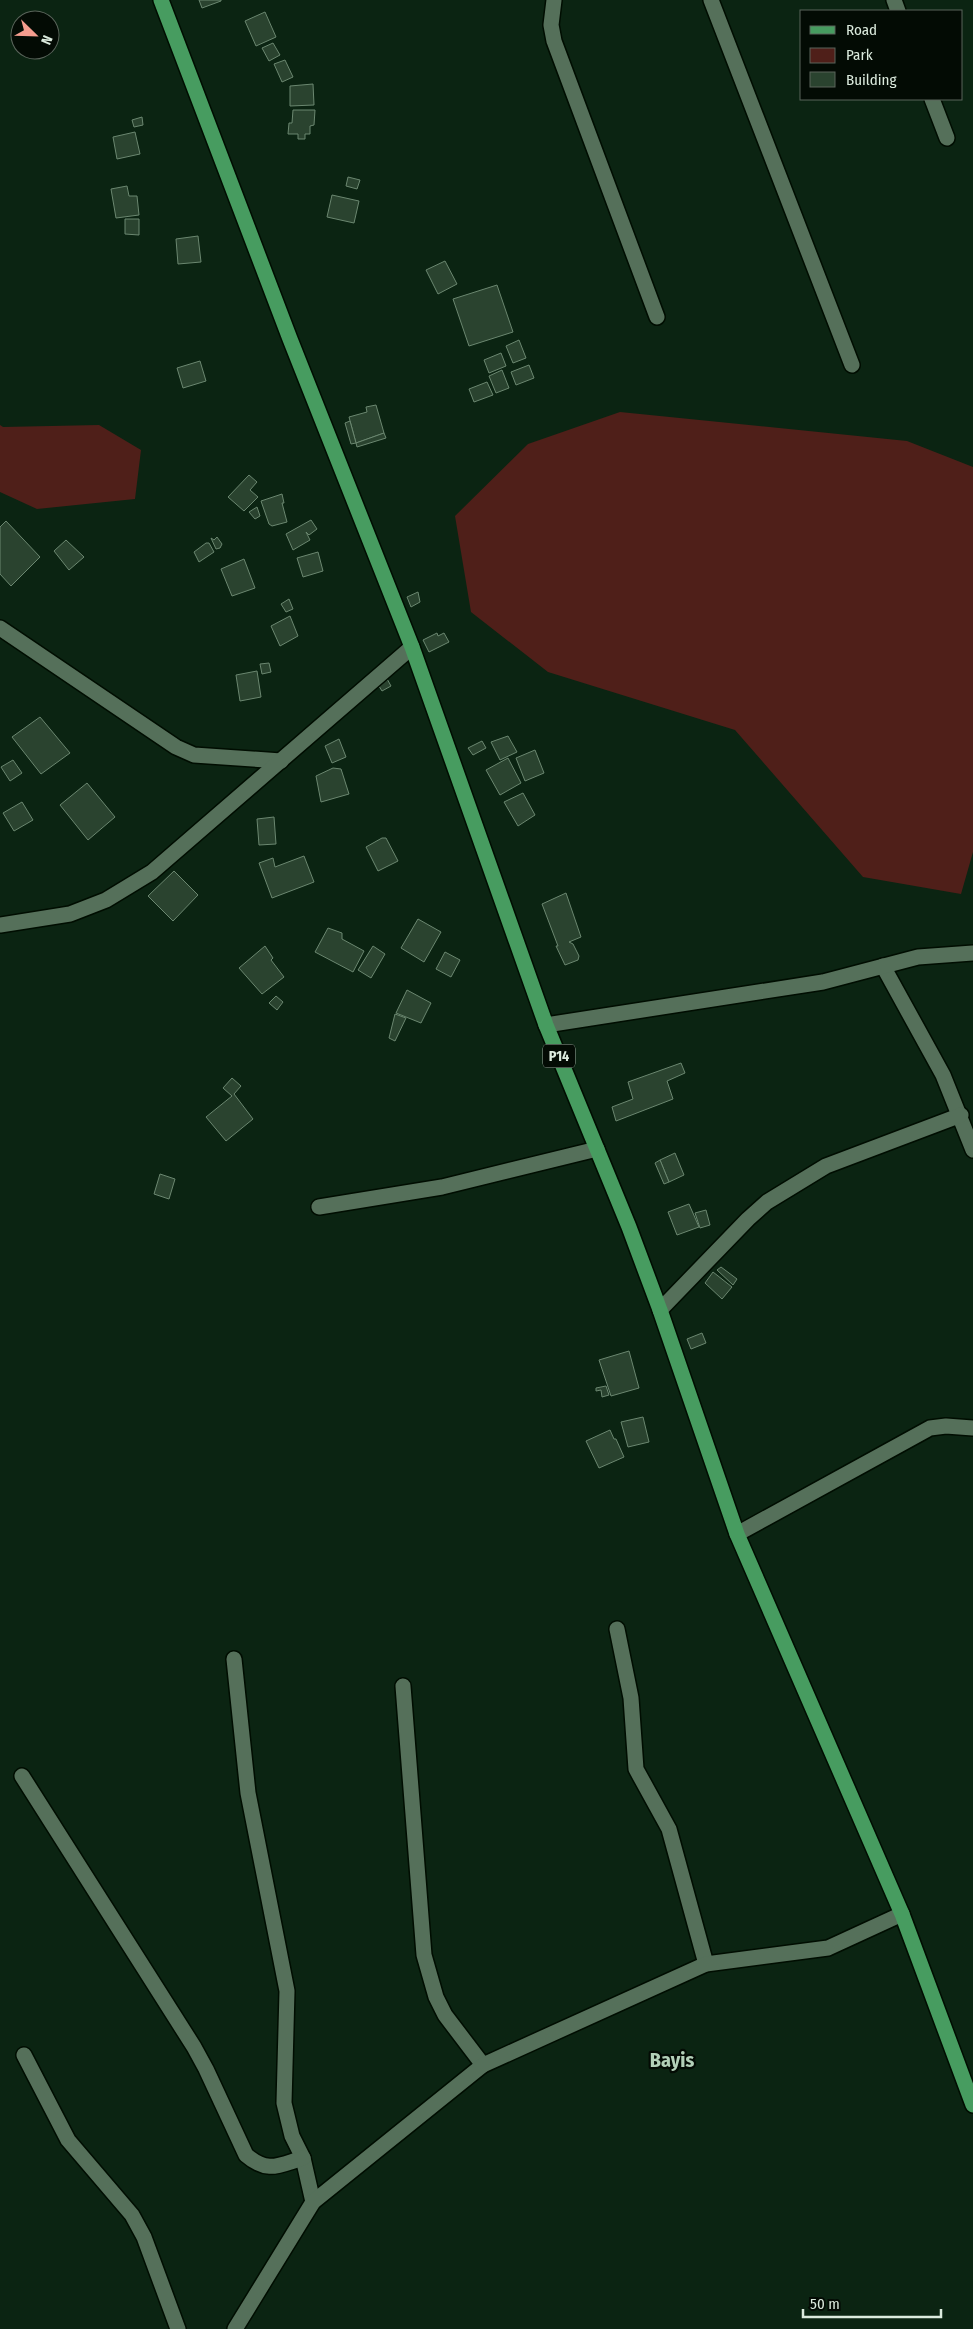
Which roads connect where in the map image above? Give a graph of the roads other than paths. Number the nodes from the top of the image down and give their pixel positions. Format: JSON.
{"nodes":[{"id":1,"x":162,"y":0,"type":"edge"},
{"id":2,"x":554,"y":0,"type":"edge"},
{"id":3,"x":711,"y":0,"type":"edge"},
{"id":4,"x":932,"y":100,"type":"edge"},
{"id":5,"x":947,"y":138,"type":"dead end"},
{"id":6,"x":657,"y":317,"type":"dead end"},
{"id":7,"x":852,"y":365,"type":"dead end"},
{"id":8,"x":0,"y":628,"type":"edge"},
{"id":9,"x":412,"y":647,"type":"junction"},
{"id":10,"x":281,"y":761,"type":"junction"},
{"id":11,"x":0,"y":924,"type":"edge"},
{"id":12,"x":973,"y":954,"type":"edge"},
{"id":13,"x":883,"y":966,"type":"junction"},
{"id":14,"x":546,"y":1025,"type":"junction"},
{"id":15,"x":960,"y":1115,"type":"junction"},
{"id":16,"x":597,"y":1149,"type":"junction"},
{"id":17,"x":973,"y":1150,"type":"edge"},
{"id":18,"x":319,"y":1207,"type":"dead end"},
{"id":19,"x":660,"y":1310,"type":"junction"},
{"id":20,"x":973,"y":1428,"type":"edge"},
{"id":21,"x":737,"y":1534,"type":"junction"},
{"id":22,"x":617,"y":1629,"type":"dead end"},
{"id":23,"x":234,"y":1659,"type":"dead end"},
{"id":24,"x":403,"y":1686,"type":"dead end"},
{"id":25,"x":22,"y":1776,"type":"dead end"},
{"id":26,"x":902,"y":1914,"type":"junction"},
{"id":27,"x":706,"y":1964,"type":"junction"},
{"id":28,"x":24,"y":2055,"type":"dead end"},
{"id":29,"x":483,"y":2065,"type":"junction"},
{"id":30,"x":973,"y":2105,"type":"edge"},
{"id":31,"x":303,"y":2158,"type":"junction"},
{"id":32,"x":314,"y":2202,"type":"junction"},
{"id":33,"x":178,"y":2329,"type":"edge"},
{"id":34,"x":235,"y":2329,"type":"edge"}],
"edges":[{"from":1,"to":9,"type":"main road","number":"P14"},
{"from":2,"to":6,"type":"street"},
{"from":3,"to":7,"type":"street"},
{"from":4,"to":5,"type":"street"},
{"from":8,"to":10,"type":"street"},
{"from":9,"to":10,"type":"street"},
{"from":9,"to":14,"type":"main road","number":"P14"},
{"from":10,"to":11,"type":"street"},
{"from":12,"to":13,"type":"street"},
{"from":13,"to":14,"type":"street"},
{"from":13,"to":15,"type":"street"},
{"from":14,"to":16,"type":"main road","number":"P14"},
{"from":15,"to":17,"type":"street"},
{"from":15,"to":19,"type":"street"},
{"from":16,"to":18,"type":"street"},
{"from":16,"to":19,"type":"main road","number":"P14"},
{"from":19,"to":21,"type":"main road","number":"P14"},
{"from":20,"to":21,"type":"street"},
{"from":21,"to":26,"type":"main road","number":"P14"},
{"from":22,"to":27,"type":"street"},
{"from":23,"to":31,"type":"street"},
{"from":24,"to":29,"type":"street"},
{"from":25,"to":31,"type":"street"},
{"from":26,"to":27,"type":"street"},
{"from":26,"to":30,"type":"main road","number":"P14"},
{"from":27,"to":29,"type":"street"},
{"from":28,"to":33,"type":"street"},
{"from":29,"to":32,"type":"street"},
{"from":31,"to":32,"type":"street"},
{"from":32,"to":34,"type":"street"}]}
